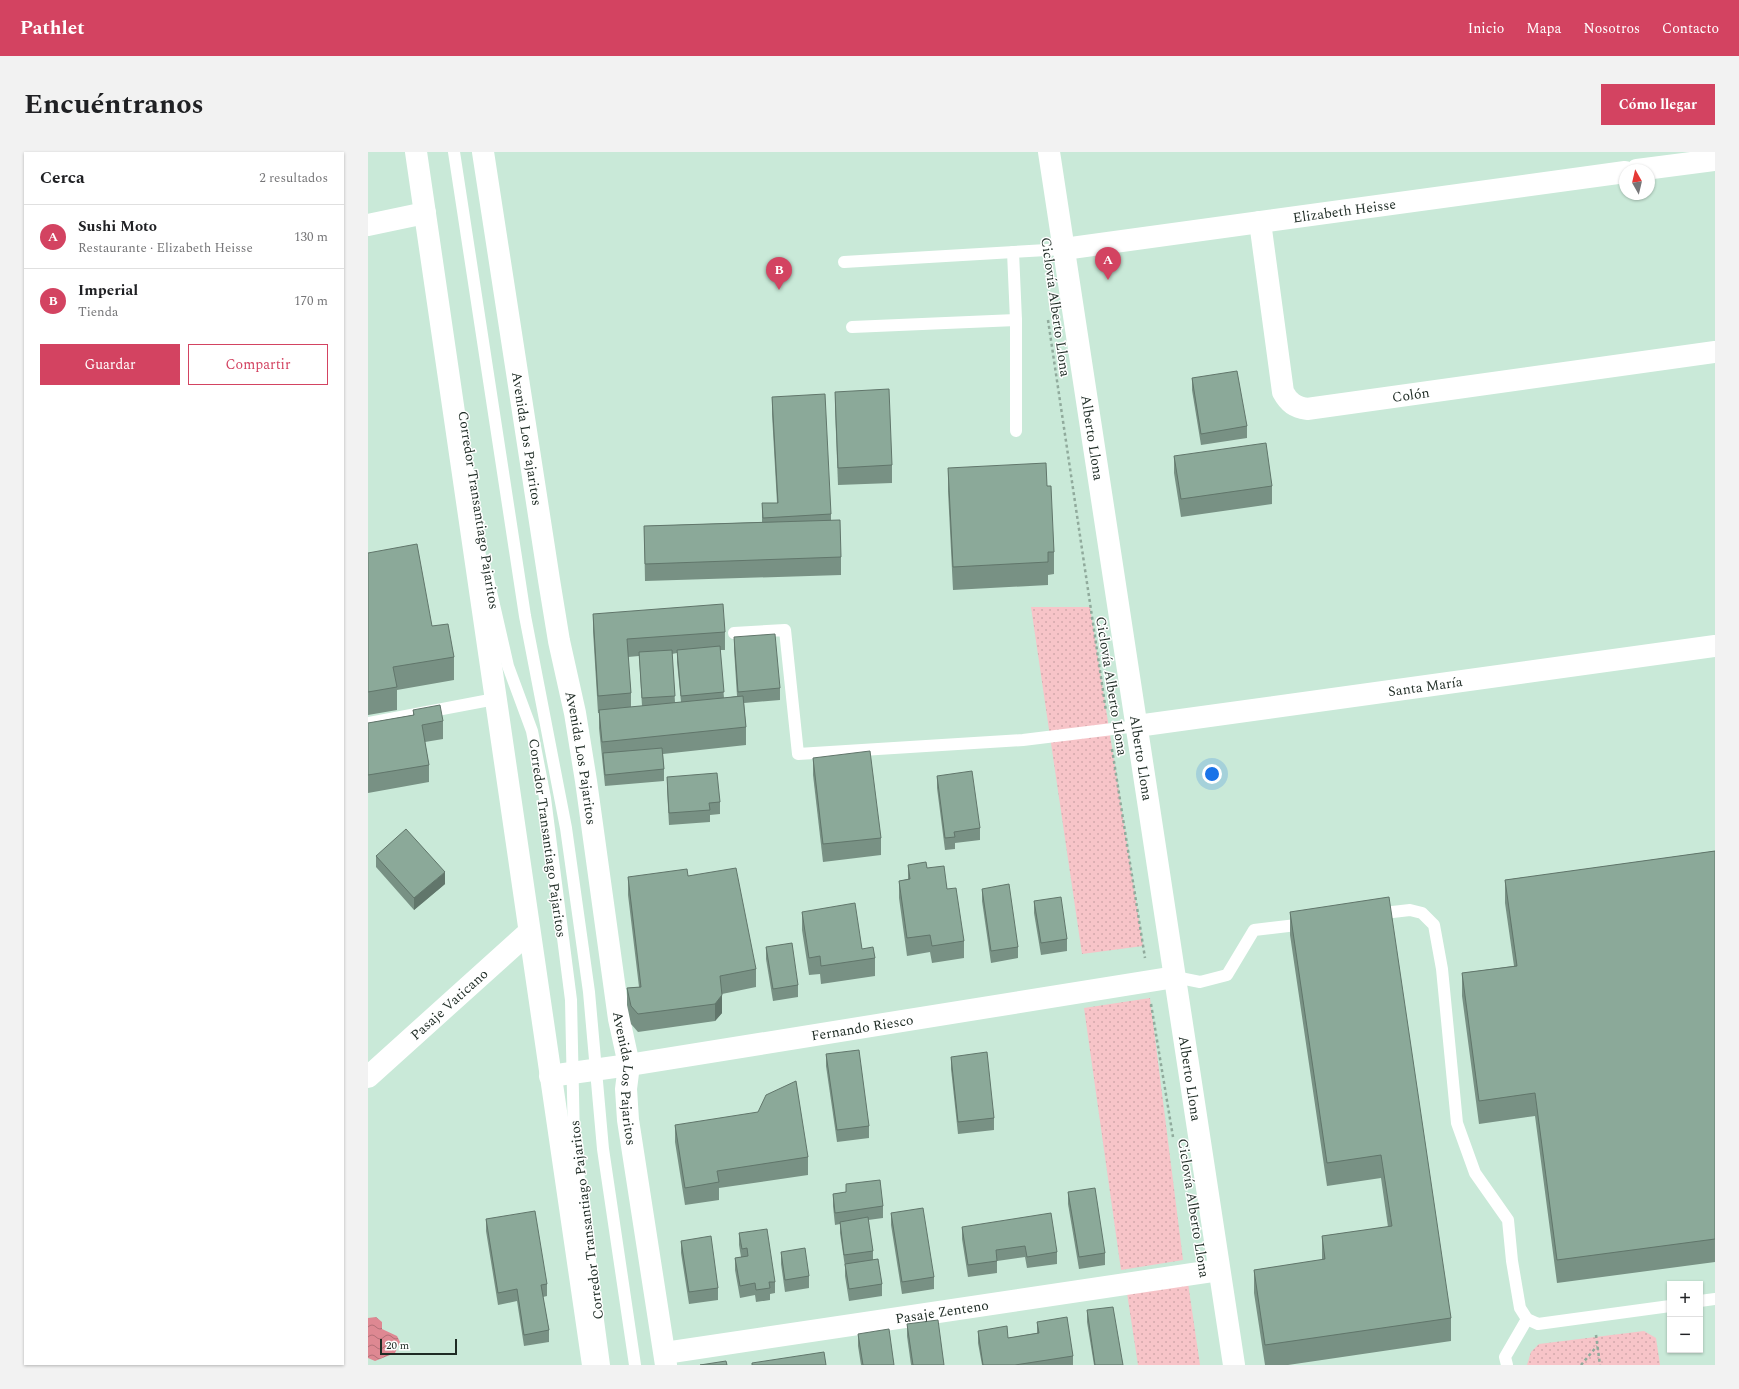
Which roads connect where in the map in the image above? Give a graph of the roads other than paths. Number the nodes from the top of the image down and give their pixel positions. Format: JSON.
{"nodes":[{"id":1,"x":416,"y":152,"type":"edge"},
{"id":2,"x":425,"y":152,"type":"edge"},
{"id":3,"x":454,"y":152,"type":"edge"},
{"id":4,"x":483,"y":152,"type":"edge"},
{"id":5,"x":1049,"y":152,"type":"edge"},
{"id":6,"x":1714,"y":160,"type":"edge"},
{"id":7,"x":1655,"y":168,"type":"edge"},
{"id":8,"x":1619,"y":173,"type":"edge"},
{"id":9,"x":425,"y":213,"type":"junction"},
{"id":10,"x":1260,"y":222,"type":"junction"},
{"id":11,"x":368,"y":225,"type":"edge"},
{"id":12,"x":1064,"y":249,"type":"junction"},
{"id":13,"x":1013,"y":252,"type":"junction"},
{"id":14,"x":844,"y":262,"type":"dead end"},
{"id":15,"x":1016,"y":320,"type":"junction"},
{"id":16,"x":852,"y":327,"type":"dead end"},
{"id":17,"x":1715,"y":352,"type":"edge"},
{"id":18,"x":1016,"y":431,"type":"dead end"},
{"id":19,"x":734,"y":633,"type":"dead end"},
{"id":20,"x":1715,"y":646,"type":"edge"},
{"id":21,"x":495,"y":699,"type":"junction"},
{"id":22,"x":368,"y":723,"type":"edge"},
{"id":23,"x":1136,"y":726,"type":"junction"},
{"id":24,"x":1363,"y":916,"type":"edge"},
{"id":25,"x":1316,"y":922,"type":"edge"},
{"id":26,"x":529,"y":932,"type":"junction"},
{"id":27,"x":1175,"y":977,"type":"junction"},
{"id":28,"x":629,"y":1065,"type":"junction"},
{"id":29,"x":595,"y":1070,"type":"junction"},
{"id":30,"x":572,"y":1072,"type":"junction"},
{"id":31,"x":550,"y":1076,"type":"junction"},
{"id":32,"x":368,"y":1077,"type":"edge"},
{"id":33,"x":1219,"y":1270,"type":"junction"},
{"id":34,"x":1715,"y":1299,"type":"edge"},
{"id":35,"x":1703,"y":1301,"type":"edge"},
{"id":36,"x":1667,"y":1306,"type":"edge"},
{"id":37,"x":1527,"y":1319,"type":"junction"},
{"id":38,"x":666,"y":1359,"type":"edge"},
{"id":39,"x":593,"y":1365,"type":"edge"},
{"id":40,"x":604,"y":1365,"type":"edge"},
{"id":41,"x":635,"y":1365,"type":"edge"},
{"id":42,"x":1234,"y":1365,"type":"edge"},
{"id":43,"x":1506,"y":1365,"type":"edge"}],
"edges":[{"from":1,"to":9,"type":"street"},
{"from":2,"to":30,"type":"lane","name":"Corredor Transantiago Pajaritos"},
{"from":3,"to":29,"type":"lane","name":"Corredor Transantiago Pajaritos"},
{"from":4,"to":28,"type":"street","name":"Avenida Los Pajaritos"},
{"from":5,"to":12,"type":"street","name":"Alberto Llona"},
{"from":6,"to":7,"type":"street"},
{"from":8,"to":10,"type":"street","name":"Elizabeth Heisse"},
{"from":9,"to":11,"type":"street"},
{"from":9,"to":21,"type":"street"},
{"from":10,"to":12,"type":"street","name":"Elizabeth Heisse"},
{"from":10,"to":17,"type":"street","name":"Colón"},
{"from":12,"to":13,"type":"lane"},
{"from":12,"to":23,"type":"street","name":"Alberto Llona"},
{"from":13,"to":14,"type":"lane"},
{"from":13,"to":15,"type":"lane"},
{"from":15,"to":16,"type":"lane"},
{"from":15,"to":18,"type":"lane"},
{"from":19,"to":23,"type":"lane"},
{"from":20,"to":23,"type":"street","name":"Santa María"},
{"from":21,"to":22,"type":"lane"},
{"from":21,"to":26,"type":"street"},
{"from":23,"to":27,"type":"street","name":"Alberto Llona"},
{"from":24,"to":37,"type":"lane"},
{"from":25,"to":27,"type":"lane"},
{"from":26,"to":31,"type":"street"},
{"from":26,"to":32,"type":"street","name":"Pasaje Vaticano"},
{"from":27,"to":28,"type":"street","name":"Fernando Riesco"},
{"from":27,"to":33,"type":"street","name":"Alberto Llona"},
{"from":28,"to":29,"type":"street","name":"Fernando Riesco"},
{"from":28,"to":38,"type":"street","name":"Avenida Los Pajaritos"},
{"from":29,"to":30,"type":"street","name":"Fernando Riesco"},
{"from":29,"to":41,"type":"lane","name":"Corredor Transantiago Pajaritos"},
{"from":30,"to":31,"type":"street","name":"Fernando Riesco"},
{"from":30,"to":40,"type":"lane","name":"Corredor Transantiago Pajaritos"},
{"from":31,"to":39,"type":"street"},
{"from":33,"to":38,"type":"street","name":"Pasaje Zenteno"},
{"from":33,"to":42,"type":"street","name":"Alberto Llona"},
{"from":34,"to":35,"type":"lane"},
{"from":36,"to":37,"type":"lane"},
{"from":37,"to":43,"type":"lane"}]}
